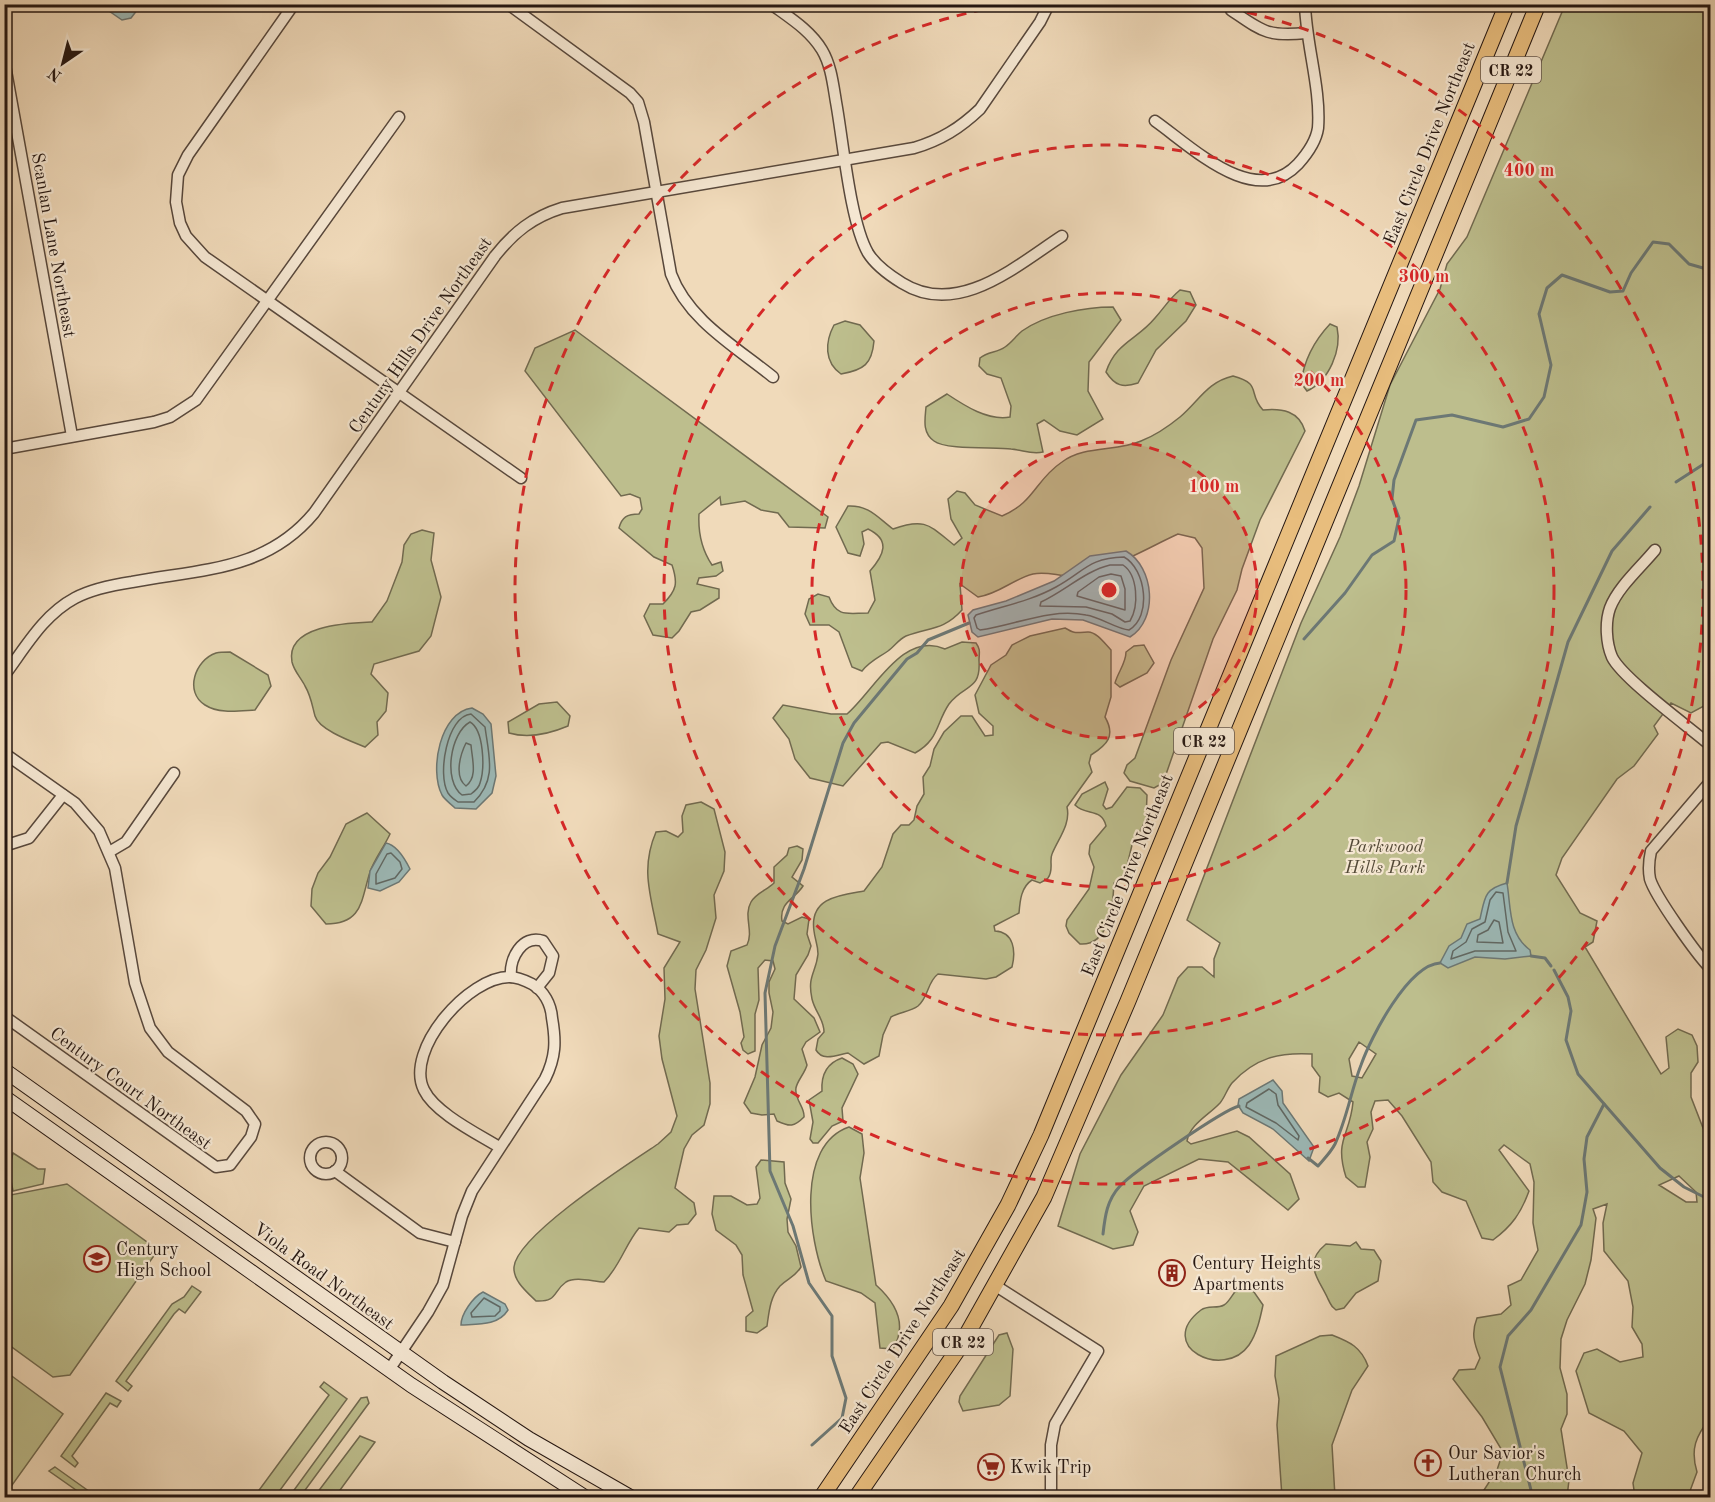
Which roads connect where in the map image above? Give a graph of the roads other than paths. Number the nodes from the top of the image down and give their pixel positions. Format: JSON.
{"nodes":[{"id":1,"x":294,"y":4,"type":"edge"},
{"id":2,"x":508,"y":4,"type":"edge"},
{"id":3,"x":771,"y":4,"type":"edge"},
{"id":4,"x":1049,"y":4,"type":"edge"},
{"id":5,"x":1305,"y":4,"type":"edge"},
{"id":6,"x":1507,"y":4,"type":"edge"},
{"id":7,"x":1538,"y":4,"type":"edge"},
{"id":8,"x":1231,"y":10,"type":"dead end"},
{"id":9,"x":1306,"y":33,"type":"junction"},
{"id":10,"x":4,"y":60,"type":"edge"},
{"id":11,"x":399,"y":117,"type":"dead end"},
{"id":12,"x":1155,"y":121,"type":"dead end"},
{"id":13,"x":846,"y":158,"type":"junction"},
{"id":14,"x":656,"y":191,"type":"junction"},
{"id":15,"x":1062,"y":236,"type":"dead end"},
{"id":16,"x":269,"y":301,"type":"junction"},
{"id":17,"x":773,"y":377,"type":"dead end"},
{"id":18,"x":399,"y":393,"type":"junction"},
{"id":19,"x":72,"y":436,"type":"junction"},
{"id":20,"x":4,"y":449,"type":"edge"},
{"id":21,"x":521,"y":478,"type":"dead end"},
{"id":22,"x":1655,"y":550,"type":"dead end"},
{"id":23,"x":4,"y":676,"type":"edge"},
{"id":24,"x":1710,"y":746,"type":"edge"},
{"id":25,"x":4,"y":753,"type":"edge"},
{"id":26,"x":174,"y":773,"type":"dead end"},
{"id":27,"x":1710,"y":782,"type":"edge"},
{"id":28,"x":63,"y":795,"type":"junction"},
{"id":29,"x":4,"y":846,"type":"edge"},
{"id":30,"x":109,"y":852,"type":"junction"},
{"id":31,"x":1710,"y":968,"type":"edge"},
{"id":32,"x":511,"y":977,"type":"junction"},
{"id":33,"x":537,"y":988,"type":"junction"},
{"id":34,"x":4,"y":1016,"type":"edge"},
{"id":35,"x":4,"y":1070,"type":"edge"},
{"id":36,"x":4,"y":1097,"type":"edge"},
{"id":37,"x":500,"y":1147,"type":"junction"},
{"id":38,"x":335,"y":1171,"type":"dead end"},
{"id":39,"x":455,"y":1242,"type":"junction"},
{"id":40,"x":996,"y":1286,"type":"junction"},
{"id":41,"x":401,"y":1353,"type":"junction"},
{"id":42,"x":389,"y":1370,"type":"junction"},
{"id":43,"x":586,"y":1497,"type":"edge"},
{"id":44,"x":632,"y":1497,"type":"edge"},
{"id":45,"x":821,"y":1497,"type":"edge"},
{"id":46,"x":856,"y":1497,"type":"edge"},
{"id":47,"x":1051,"y":1497,"type":"edge"}],
"edges":[{"from":1,"to":16,"type":"street"},
{"from":2,"to":14,"type":"street"},
{"from":3,"to":13,"type":"street"},
{"from":4,"to":13,"type":"street","name":"Century Hills Drive Northeast"},
{"from":5,"to":9,"type":"street"},
{"from":6,"to":45,"type":"main road","name":"East Circle Drive Northeast","number":"CR 22"},
{"from":7,"to":40,"type":"main road","number":"CR 22"},
{"from":8,"to":9,"type":"street"},
{"from":9,"to":12,"type":"street"},
{"from":10,"to":19,"type":"street","name":"Scanlan Lane Northeast"},
{"from":11,"to":16,"type":"street"},
{"from":13,"to":14,"type":"street","name":"Century Hills Drive Northeast"},
{"from":13,"to":15,"type":"street"},
{"from":14,"to":17,"type":"street"},
{"from":14,"to":18,"type":"street","name":"Century Hills Drive Northeast"},
{"from":16,"to":18,"type":"street"},
{"from":16,"to":19,"type":"street"},
{"from":18,"to":21,"type":"street"},
{"from":18,"to":23,"type":"street","name":"Century Hills Drive Northeast"},
{"from":19,"to":20,"type":"street"},
{"from":22,"to":24,"type":"street"},
{"from":25,"to":28,"type":"street"},
{"from":26,"to":30,"type":"street"},
{"from":27,"to":31,"type":"street"},
{"from":28,"to":29,"type":"street"},
{"from":28,"to":30,"type":"street"},
{"from":30,"to":34,"type":"street","name":"Century Court Northeast"},
{"from":32,"to":33,"type":"street"},
{"from":32,"to":33,"type":"street"},
{"from":32,"to":37,"type":"street"},
{"from":33,"to":37,"type":"street"},
{"from":35,"to":41,"type":"main road","name":"Viola Road Northeast"},
{"from":36,"to":42,"type":"main road"},
{"from":37,"to":39,"type":"street"},
{"from":38,"to":39,"type":"street"},
{"from":39,"to":41,"type":"street"},
{"from":40,"to":46,"type":"main road","number":"CR 22"},
{"from":40,"to":47,"type":"street"},
{"from":41,"to":42,"type":"street"},
{"from":41,"to":44,"type":"main road","name":"Viola Road Northeast"},
{"from":42,"to":43,"type":"main road"}]}
